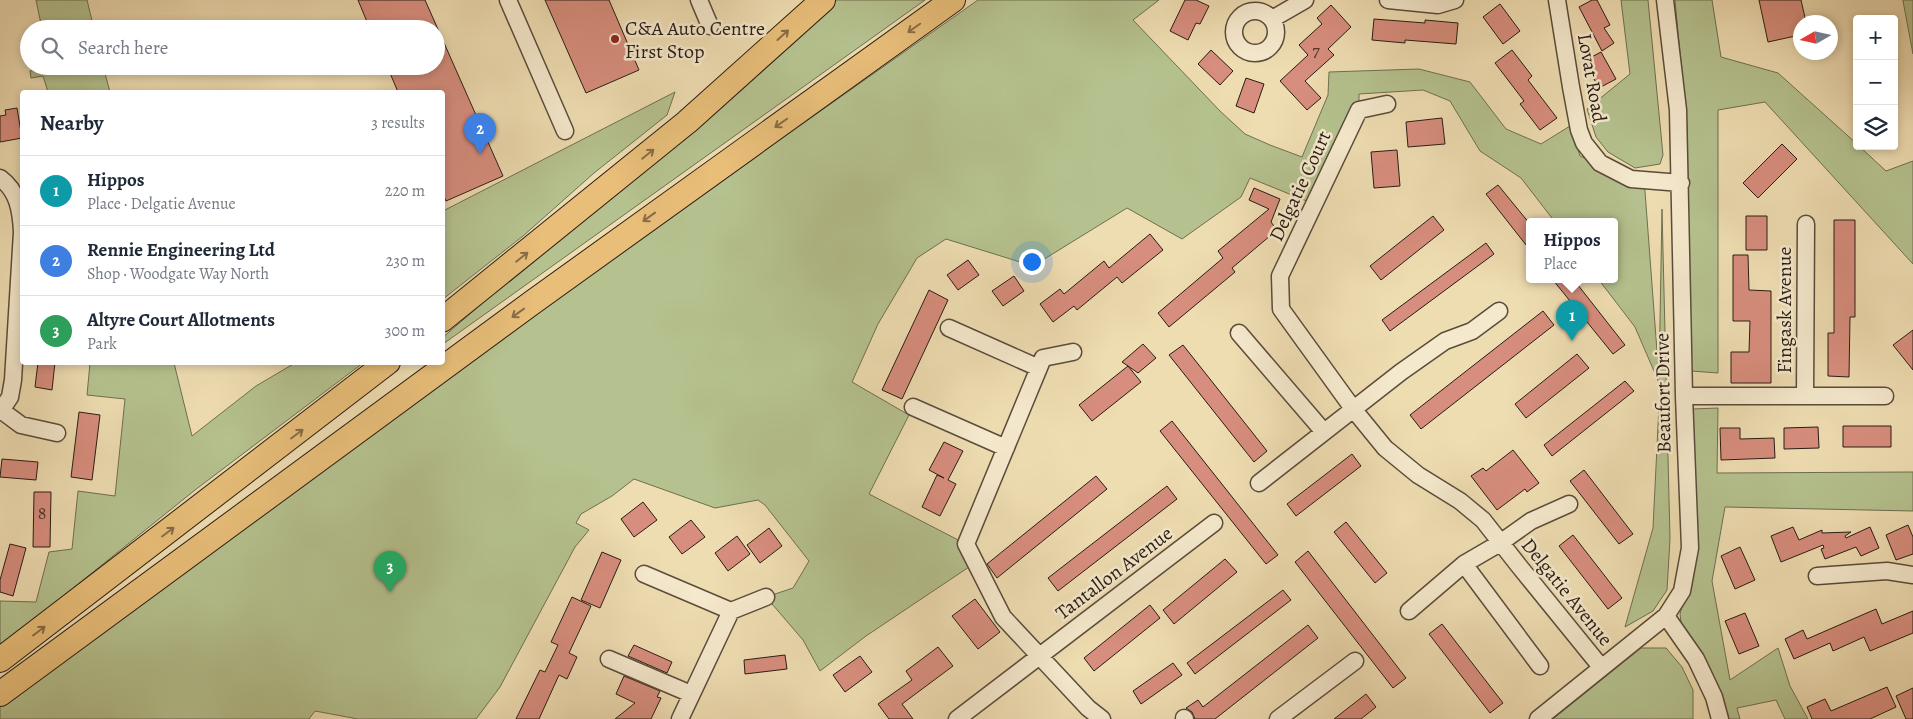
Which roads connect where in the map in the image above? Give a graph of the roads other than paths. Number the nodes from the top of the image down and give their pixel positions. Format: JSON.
{"nodes":[{"id":1,"x":508,"y":0,"type":"edge"},
{"id":2,"x":699,"y":0,"type":"edge"},
{"id":3,"x":823,"y":0,"type":"edge"},
{"id":4,"x":953,"y":0,"type":"edge"},
{"id":5,"x":1306,"y":0,"type":"edge"},
{"id":6,"x":1388,"y":0,"type":"edge"},
{"id":7,"x":1455,"y":0,"type":"edge"},
{"id":8,"x":1557,"y":0,"type":"edge"},
{"id":9,"x":1665,"y":0,"type":"edge"},
{"id":10,"x":1272,"y":19,"type":"dead end"},
{"id":11,"x":710,"y":26,"type":"dead end"},
{"id":12,"x":1387,"y":104,"type":"dead end"},
{"id":13,"x":565,"y":131,"type":"dead end"},
{"id":14,"x":0,"y":178,"type":"edge"},
{"id":15,"x":1681,"y":183,"type":"junction"},
{"id":16,"x":20,"y":210,"type":"edge"},
{"id":17,"x":1806,"y":224,"type":"dead end"},
{"id":18,"x":20,"y":269,"type":"edge"},
{"id":19,"x":1281,"y":309,"type":"joint"},
{"id":20,"x":1498,"y":311,"type":"dead end"},
{"id":21,"x":445,"y":318,"type":"edge"},
{"id":22,"x":949,"y":328,"type":"dead end"},
{"id":23,"x":1238,"y":333,"type":"dead end"},
{"id":24,"x":1072,"y":352,"type":"dead end"},
{"id":25,"x":384,"y":365,"type":"edge"},
{"id":26,"x":1039,"y":368,"type":"junction"},
{"id":27,"x":1684,"y":396,"type":"junction"},
{"id":28,"x":1805,"y":396,"type":"junction"},
{"id":29,"x":1885,"y":396,"type":"dead end"},
{"id":30,"x":913,"y":407,"type":"dead end"},
{"id":31,"x":1354,"y":410,"type":"junction"},
{"id":32,"x":1,"y":412,"type":"edge"},
{"id":33,"x":1324,"y":432,"type":"junction"},
{"id":34,"x":57,"y":433,"type":"dead end"},
{"id":35,"x":1006,"y":448,"type":"junction"},
{"id":36,"x":1259,"y":483,"type":"dead end"},
{"id":37,"x":1569,"y":504,"type":"dead end"},
{"id":38,"x":1214,"y":524,"type":"dead end"},
{"id":39,"x":1500,"y":543,"type":"junction"},
{"id":40,"x":1464,"y":564,"type":"junction"},
{"id":41,"x":644,"y":574,"type":"dead end"},
{"id":42,"x":1913,"y":575,"type":"edge"},
{"id":43,"x":1817,"y":576,"type":"dead end"},
{"id":44,"x":766,"y":597,"type":"dead end"},
{"id":45,"x":731,"y":611,"type":"junction"},
{"id":46,"x":1409,"y":611,"type":"dead end"},
{"id":47,"x":1666,"y":616,"type":"junction"},
{"id":48,"x":1040,"y":656,"type":"junction"},
{"id":49,"x":608,"y":659,"type":"dead end"},
{"id":50,"x":0,"y":660,"type":"edge"},
{"id":51,"x":1355,"y":661,"type":"dead end"},
{"id":52,"x":1540,"y":666,"type":"dead end"},
{"id":53,"x":1601,"y":667,"type":"junction"},
{"id":54,"x":0,"y":694,"type":"edge"},
{"id":55,"x":692,"y":694,"type":"junction"},
{"id":56,"x":680,"y":719,"type":"edge"},
{"id":57,"x":958,"y":719,"type":"edge"},
{"id":58,"x":1102,"y":719,"type":"edge"},
{"id":59,"x":1278,"y":719,"type":"edge"},
{"id":60,"x":1538,"y":719,"type":"edge"},
{"id":61,"x":1720,"y":719,"type":"edge"}],
"edges":[{"from":1,"to":13,"type":"street"},
{"from":2,"to":11,"type":"street"},
{"from":21,"to":3,"type":"highway","one_way":true},
{"from":4,"to":54,"type":"highway","one_way":true},
{"from":5,"to":10,"type":"street"},
{"from":6,"to":7,"type":"street"},
{"from":8,"to":15,"type":"street","name":"Lovat Road"},
{"from":9,"to":15,"type":"street","name":"Beaufort Drive"},
{"from":12,"to":19,"type":"street","name":"Delgatie Court"},
{"from":14,"to":16,"type":"street"},
{"from":15,"to":27,"type":"street","name":"Beaufort Drive"},
{"from":17,"to":28,"type":"street","name":"Fingask Avenue"},
{"from":18,"to":32,"type":"street"},
{"from":19,"to":31,"type":"street","name":"Delgatie Avenue"},
{"from":20,"to":31,"type":"street"},
{"from":22,"to":26,"type":"street"},
{"from":23,"to":33,"type":"street"},
{"from":24,"to":26,"type":"street"},
{"from":50,"to":25,"type":"highway","one_way":true},
{"from":26,"to":35,"type":"street"},
{"from":27,"to":28,"type":"street","name":"Fingask Avenue"},
{"from":27,"to":47,"type":"street","name":"Beaufort Drive"},
{"from":28,"to":29,"type":"street","name":"Fingask Avenue"},
{"from":30,"to":35,"type":"street"},
{"from":31,"to":33,"type":"street"},
{"from":31,"to":39,"type":"street","name":"Delgatie Avenue"},
{"from":32,"to":34,"type":"street"},
{"from":33,"to":36,"type":"street"},
{"from":35,"to":48,"type":"street"},
{"from":37,"to":39,"type":"street","name":"Delgatie Avenue"},
{"from":38,"to":48,"type":"street","name":"Tantallon Avenue"},
{"from":39,"to":40,"type":"street","name":"Delgatie Avenue"},
{"from":39,"to":53,"type":"street","name":"Delgatie Avenue"},
{"from":40,"to":46,"type":"street","name":"Delgatie Avenue"},
{"from":40,"to":52,"type":"street"},
{"from":41,"to":45,"type":"street"},
{"from":42,"to":43,"type":"street"},
{"from":44,"to":45,"type":"street"},
{"from":45,"to":55,"type":"street"},
{"from":47,"to":53,"type":"street","name":"Beaufort Drive"},
{"from":47,"to":61,"type":"street"},
{"from":48,"to":57,"type":"street","name":"Tantallon Avenue"},
{"from":48,"to":58,"type":"street"},
{"from":49,"to":55,"type":"street"},
{"from":51,"to":59,"type":"street"},
{"from":53,"to":60,"type":"street","name":"Beaufort Drive"},
{"from":55,"to":56,"type":"street"}]}
